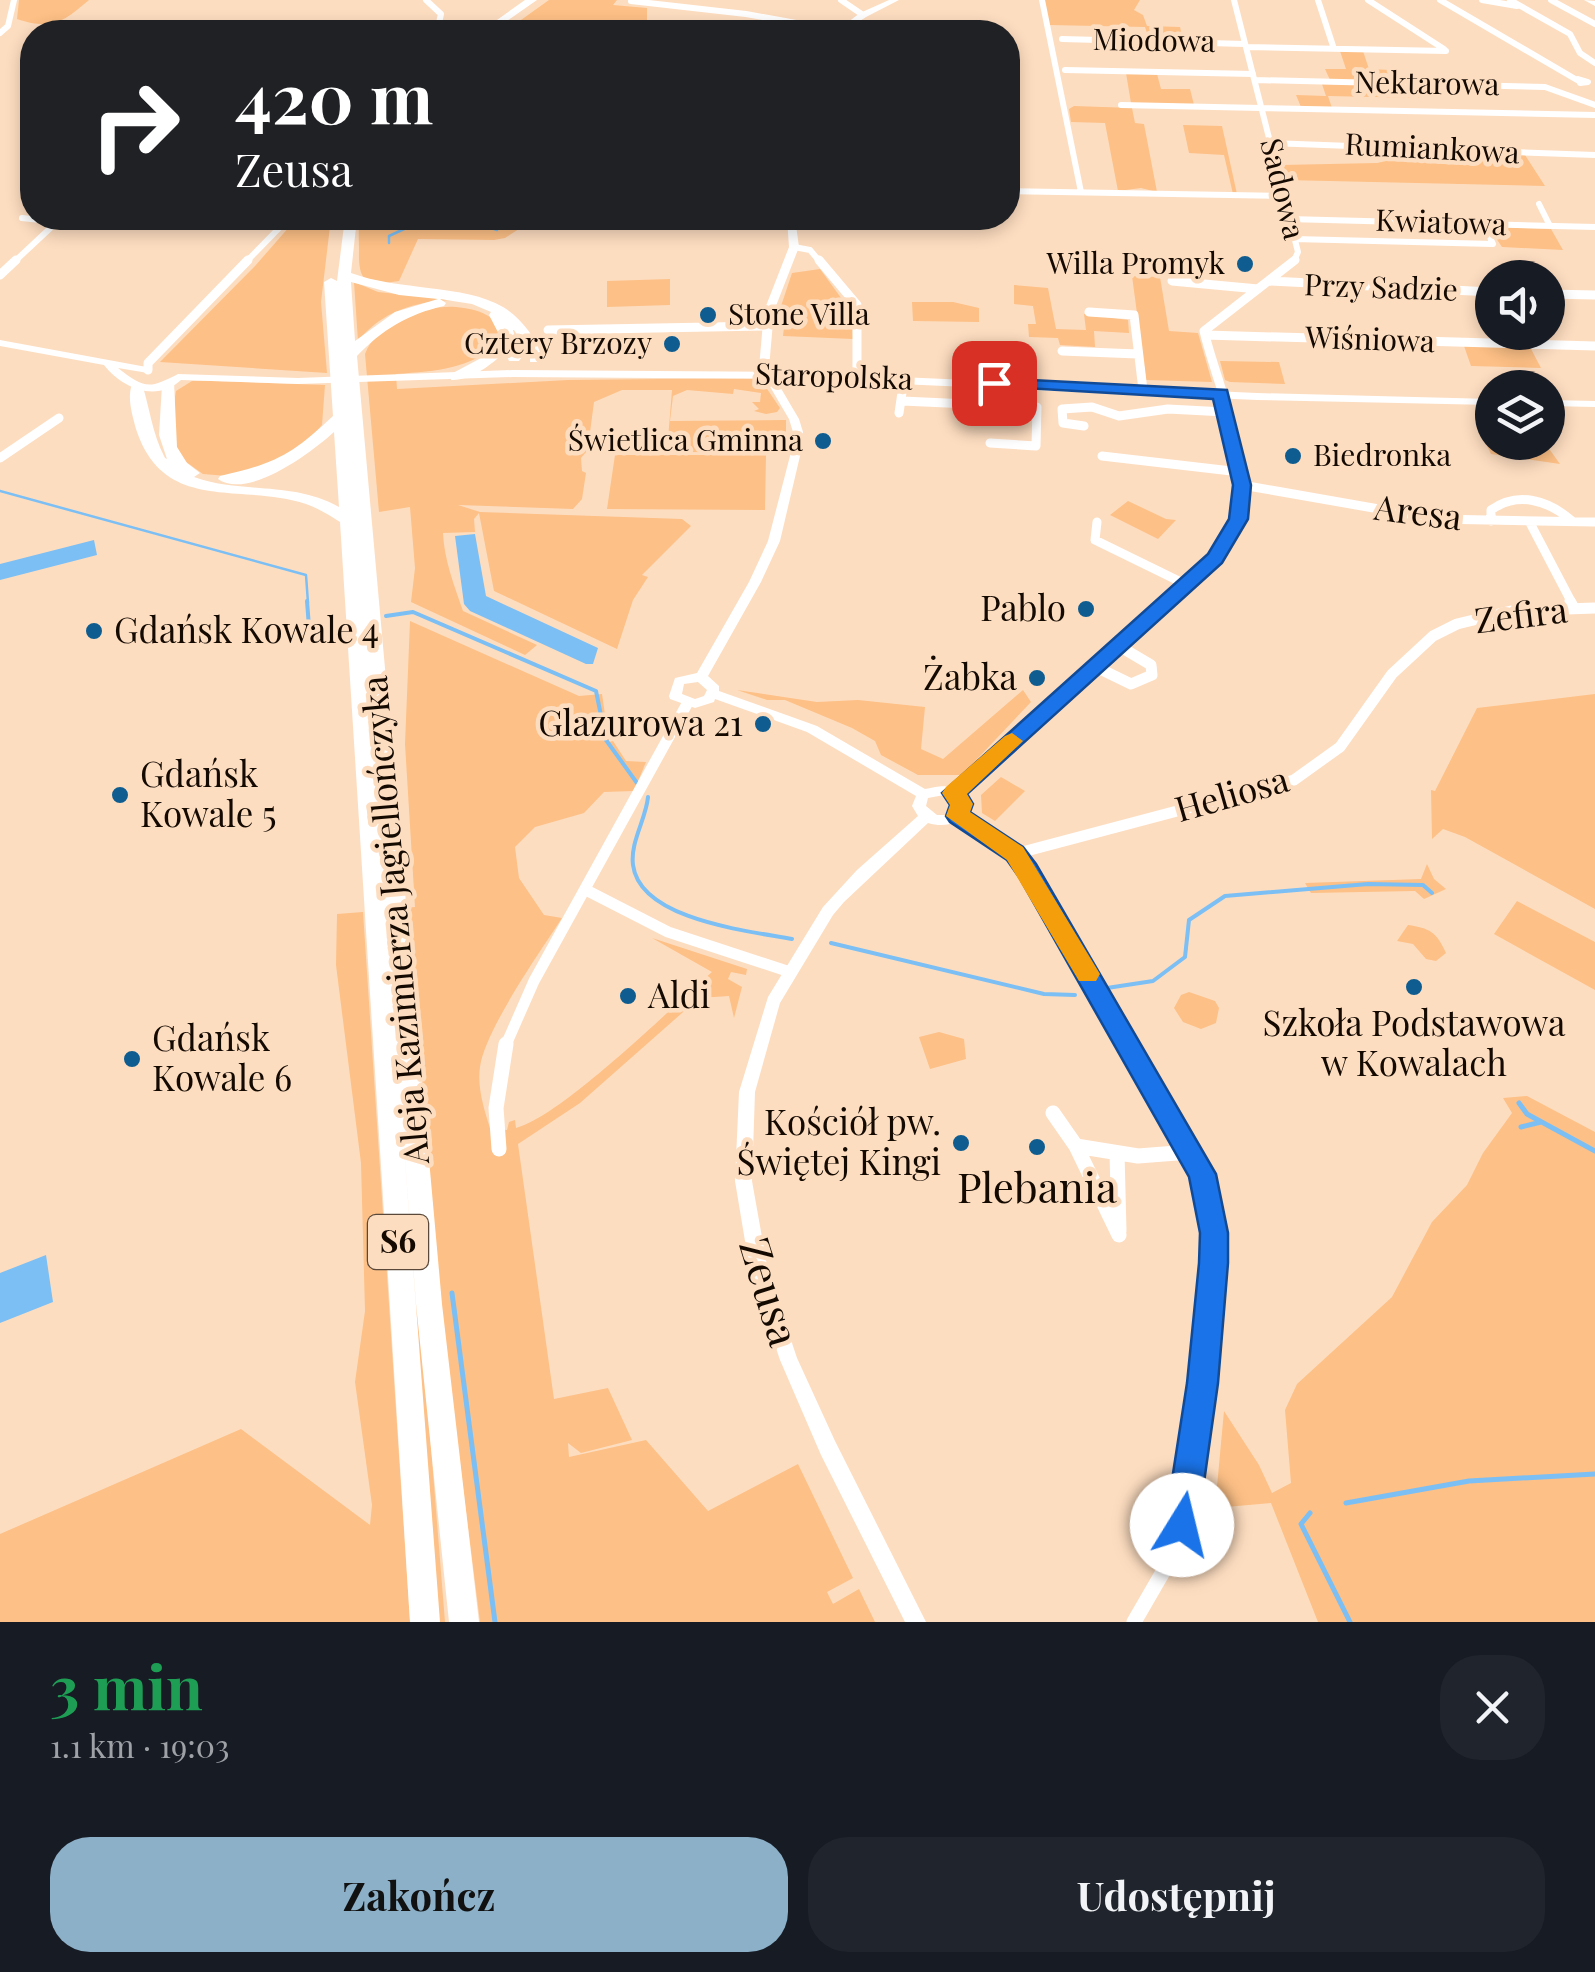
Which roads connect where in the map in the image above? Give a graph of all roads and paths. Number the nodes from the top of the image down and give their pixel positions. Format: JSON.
{"nodes":[{"id":1,"x":14,"y":0,"type":"edge"},
{"id":2,"x":426,"y":0,"type":"edge"},
{"id":3,"x":532,"y":0,"type":"edge"},
{"id":4,"x":543,"y":0,"type":"edge"},
{"id":5,"x":841,"y":0,"type":"edge"},
{"id":6,"x":895,"y":0,"type":"edge"},
{"id":7,"x":1042,"y":0,"type":"edge"},
{"id":8,"x":1234,"y":0,"type":"edge"},
{"id":9,"x":1318,"y":0,"type":"edge"},
{"id":10,"x":1368,"y":0,"type":"edge"},
{"id":11,"x":1440,"y":0,"type":"edge"},
{"id":12,"x":1482,"y":0,"type":"edge"},
{"id":13,"x":1510,"y":0,"type":"edge"},
{"id":14,"x":1551,"y":0,"type":"edge"},
{"id":15,"x":1588,"y":0,"type":"edge"},
{"id":16,"x":630,"y":1,"type":"edge"},
{"id":17,"x":1595,"y":4,"type":"edge"},
{"id":18,"x":1520,"y":6,"type":"junction"},
{"id":19,"x":863,"y":15,"type":"junction"},
{"id":20,"x":440,"y":20,"type":"edge"},
{"id":21,"x":503,"y":20,"type":"edge"},
{"id":22,"x":514,"y":20,"type":"edge"},
{"id":23,"x":777,"y":20,"type":"edge"},
{"id":24,"x":856,"y":20,"type":"edge"},
{"id":25,"x":1595,"y":24,"type":"edge"},
{"id":26,"x":0,"y":33,"type":"edge"},
{"id":27,"x":1062,"y":39,"type":"dead end"},
{"id":28,"x":1246,"y":45,"type":"junction"},
{"id":29,"x":1334,"y":49,"type":"junction"},
{"id":30,"x":1595,"y":62,"type":"edge"},
{"id":31,"x":1065,"y":70,"type":"dead end"},
{"id":32,"x":1254,"y":77,"type":"junction"},
{"id":33,"x":1577,"y":80,"type":"dead end"},
{"id":34,"x":1122,"y":105,"type":"dead end"},
{"id":35,"x":1595,"y":105,"type":"edge"},
{"id":36,"x":1262,"y":108,"type":"junction"},
{"id":37,"x":1595,"y":115,"type":"edge"},
{"id":38,"x":1270,"y":143,"type":"junction"},
{"id":39,"x":1595,"y":155,"type":"edge"},
{"id":40,"x":1020,"y":191,"type":"edge"},
{"id":41,"x":1081,"y":192,"type":"junction"},
{"id":42,"x":1281,"y":196,"type":"junction"},
{"id":43,"x":1539,"y":204,"type":"dead end"},
{"id":44,"x":1288,"y":218,"type":"junction"},
{"id":45,"x":1484,"y":224,"type":"junction"},
{"id":46,"x":1550,"y":226,"type":"junction"},
{"id":47,"x":1595,"y":227,"type":"edge"},
{"id":48,"x":49,"y":230,"type":"edge"},
{"id":49,"x":277,"y":230,"type":"edge"},
{"id":50,"x":337,"y":230,"type":"edge"},
{"id":51,"x":350,"y":230,"type":"edge"},
{"id":52,"x":792,"y":230,"type":"edge"},
{"id":53,"x":1294,"y":239,"type":"junction"},
{"id":54,"x":794,"y":246,"type":"junction"},
{"id":55,"x":0,"y":275,"type":"edge"},
{"id":56,"x":344,"y":275,"type":"junction"},
{"id":57,"x":1172,"y":281,"type":"dead end"},
{"id":58,"x":1269,"y":281,"type":"junction"},
{"id":59,"x":1258,"y":289,"type":"junction"},
{"id":60,"x":1475,"y":291,"type":"edge"},
{"id":61,"x":1565,"y":294,"type":"edge"},
{"id":62,"x":1595,"y":295,"type":"edge"},
{"id":63,"x":1089,"y":312,"type":"dead end"},
{"id":64,"x":767,"y":326,"type":"junction"},
{"id":65,"x":548,"y":330,"type":"dead end"},
{"id":66,"x":1205,"y":336,"type":"junction"},
{"id":67,"x":509,"y":341,"type":"junction"},
{"id":68,"x":0,"y":344,"type":"edge"},
{"id":69,"x":1595,"y":346,"type":"edge"},
{"id":70,"x":1062,"y":351,"type":"dead end"},
{"id":71,"x":1138,"y":354,"type":"junction"},
{"id":72,"x":350,"y":355,"type":"junction"},
{"id":73,"x":108,"y":365,"type":"junction"},
{"id":74,"x":509,"y":365,"type":"junction"},
{"id":75,"x":535,"y":366,"type":"junction"},
{"id":76,"x":148,"y":370,"type":"junction"},
{"id":77,"x":858,"y":372,"type":"dead end"},
{"id":78,"x":765,"y":373,"type":"junction"},
{"id":79,"x":456,"y":376,"type":"junction"},
{"id":80,"x":904,"y":379,"type":"junction"},
{"id":81,"x":174,"y":381,"type":"junction"},
{"id":82,"x":135,"y":385,"type":"junction"},
{"id":83,"x":1143,"y":390,"type":"junction"},
{"id":84,"x":1221,"y":394,"type":"junction"},
{"id":85,"x":1475,"y":401,"type":"edge"},
{"id":86,"x":1565,"y":403,"type":"edge"},
{"id":87,"x":1595,"y":404,"type":"edge"},
{"id":88,"x":1225,"y":412,"type":"junction"},
{"id":89,"x":59,"y":418,"type":"dead end"},
{"id":90,"x":339,"y":418,"type":"junction"},
{"id":91,"x":1084,"y":426,"type":"dead end"},
{"id":92,"x":990,"y":444,"type":"dead end"},
{"id":93,"x":1102,"y":456,"type":"dead end"},
{"id":94,"x":0,"y":458,"type":"edge"},
{"id":95,"x":1240,"y":472,"type":"junction"},
{"id":96,"x":1242,"y":485,"type":"junction"},
{"id":97,"x":346,"y":518,"type":"junction"},
{"id":98,"x":1491,"y":521,"type":"junction"},
{"id":99,"x":1572,"y":521,"type":"junction"},
{"id":100,"x":1097,"y":522,"type":"dead end"},
{"id":101,"x":1530,"y":522,"type":"junction"},
{"id":102,"x":1595,"y":522,"type":"edge"},
{"id":103,"x":1186,"y":585,"type":"junction"},
{"id":104,"x":1574,"y":608,"type":"junction"},
{"id":105,"x":1595,"y":608,"type":"edge"},
{"id":106,"x":1448,"y":627,"type":"joint"},
{"id":107,"x":1119,"y":646,"type":"junction"},
{"id":108,"x":1096,"y":666,"type":"junction"},
{"id":109,"x":701,"y":677,"type":"junction"},
{"id":110,"x":713,"y":694,"type":"junction"},
{"id":111,"x":687,"y":704,"type":"junction"},
{"id":112,"x":954,"y":793,"type":"junction"},
{"id":113,"x":923,"y":794,"type":"junction"},
{"id":114,"x":958,"y":816,"type":"junction"},
{"id":115,"x":926,"y":817,"type":"junction"},
{"id":116,"x":1015,"y":854,"type":"junction"},
{"id":117,"x":588,"y":891,"type":"junction"},
{"id":118,"x":787,"y":971,"type":"junction"},
{"id":119,"x":1053,"y":1112,"type":"dead end"},
{"id":120,"x":1076,"y":1146,"type":"junction"},
{"id":121,"x":499,"y":1148,"type":"dead end"},
{"id":122,"x":1190,"y":1152,"type":"junction"},
{"id":123,"x":1118,"y":1153,"type":"junction"},
{"id":124,"x":425,"y":1622,"type":"edge"},
{"id":125,"x":464,"y":1622,"type":"edge"},
{"id":126,"x":916,"y":1622,"type":"edge"},
{"id":127,"x":1134,"y":1622,"type":"edge"}],
"edges":[{"from":1,"to":26,"type":"street"},
{"from":2,"to":20,"type":"street"},
{"from":3,"to":21,"type":"highway"},
{"from":4,"to":22,"type":"highway"},
{"from":5,"to":19,"type":"street"},
{"from":6,"to":19,"type":"street"},
{"from":7,"to":41,"type":"street"},
{"from":8,"to":28,"type":"street","name":"Sadowa"},
{"from":9,"to":29,"type":"street"},
{"from":10,"to":29,"type":"street","name":"Miodowa"},
{"from":11,"to":33,"type":"street"},
{"from":12,"to":18,"type":"street"},
{"from":13,"to":18,"type":"street"},
{"from":14,"to":25,"type":"street"},
{"from":15,"to":17,"type":"street"},
{"from":16,"to":23,"type":"street"},
{"from":18,"to":30,"type":"street"},
{"from":19,"to":24,"type":"street"},
{"from":27,"to":28,"type":"street","name":"Miodowa"},
{"from":28,"to":29,"type":"street","name":"Miodowa"},
{"from":28,"to":32,"type":"street","name":"Sadowa"},
{"from":31,"to":32,"type":"street","name":"Nektarowa"},
{"from":32,"to":35,"type":"street","name":"Nektarowa"},
{"from":32,"to":36,"type":"street","name":"Sadowa"},
{"from":34,"to":36,"type":"street","name":"Nektarowa"},
{"from":36,"to":37,"type":"street","name":"Nektarowa"},
{"from":36,"to":38,"type":"street","name":"Sadowa"},
{"from":38,"to":39,"type":"street","name":"Rumiankowa"},
{"from":38,"to":42,"type":"street","name":"Sadowa"},
{"from":40,"to":41,"type":"street"},
{"from":41,"to":42,"type":"street"},
{"from":42,"to":44,"type":"street","name":"Sadowa"},
{"from":43,"to":46,"type":"street"},
{"from":44,"to":45,"type":"street","name":"Kwiatowa"},
{"from":44,"to":53,"type":"street","name":"Sadowa"},
{"from":45,"to":46,"type":"street","name":"Kwiatowa"},
{"from":45,"to":53,"type":"street"},
{"from":46,"to":47,"type":"street","name":"Kwiatowa"},
{"from":48,"to":55,"type":"street"},
{"from":49,"to":76,"type":"street"},
{"from":50,"to":90,"type":"highway","name":"Aleja Kazimierza Jagiellończyka","number":"S6"},
{"from":51,"to":56,"type":"highway","name":"Aleja Kazimierza Jagiellończyka","number":"S6"},
{"from":52,"to":54,"type":"street"},
{"from":53,"to":58,"type":"street","name":"Sadowa"},
{"from":54,"to":64,"type":"street"},
{"from":54,"to":77,"type":"street"},
{"from":56,"to":72,"type":"highway","name":"Aleja Kazimierza Jagiellończyka","number":"S6"},
{"from":56,"to":75,"type":"highway"},
{"from":57,"to":59,"type":"street"},
{"from":58,"to":59,"type":"street","name":"Sadowa"},
{"from":58,"to":60,"type":"street","name":"Przy Sadzie"},
{"from":59,"to":66,"type":"street","name":"Sadowa"},
{"from":61,"to":62,"type":"street"},
{"from":63,"to":71,"type":"street"},
{"from":64,"to":65,"type":"street"},
{"from":64,"to":78,"type":"street"},
{"from":66,"to":69,"type":"street","name":"Wiśniowa"},
{"from":66,"to":84,"type":"street"},
{"from":67,"to":72,"type":"highway"},
{"from":67,"to":74,"type":"highway"},
{"from":67,"to":79,"type":"highway"},
{"from":68,"to":73,"type":"main road"},
{"from":70,"to":71,"type":"street"},
{"from":71,"to":83,"type":"street"},
{"from":72,"to":125,"type":"highway","name":"Aleja Kazimierza Jagiellończyka","number":"S6"},
{"from":73,"to":76,"type":"main road"},
{"from":73,"to":82,"type":"main road"},
{"from":74,"to":75,"type":"main road","name":"Staropolska"},
{"from":74,"to":75,"type":"main road","name":"Staropolska"},
{"from":74,"to":79,"type":"main road","name":"Staropolska"},
{"from":75,"to":78,"type":"main road","name":"Staropolska"},
{"from":76,"to":81,"type":"main road"},
{"from":76,"to":82,"type":"main road"},
{"from":78,"to":80,"type":"main road","name":"Staropolska"},
{"from":78,"to":109,"type":"street"},
{"from":79,"to":81,"type":"main road","name":"Staropolska"},
{"from":80,"to":83,"type":"main road","name":"Staropolska"},
{"from":80,"to":92,"type":"street"},
{"from":81,"to":82,"type":"main road"},
{"from":81,"to":90,"type":"highway"},
{"from":82,"to":97,"type":"highway"},
{"from":83,"to":84,"type":"main road","name":"Staropolska"},
{"from":84,"to":85,"type":"main road","name":"Staropolska"},
{"from":84,"to":88,"type":"street"},
{"from":86,"to":87,"type":"main road"},
{"from":88,"to":91,"type":"street"},
{"from":88,"to":95,"type":"street"},
{"from":89,"to":94,"type":"street"},
{"from":90,"to":97,"type":"highway","name":"Aleja Kazimierza Jagiellończyka","number":"S6"},
{"from":93,"to":95,"type":"street"},
{"from":95,"to":96,"type":"street"},
{"from":96,"to":98,"type":"street","name":"Aresa"},
{"from":96,"to":103,"type":"street"},
{"from":97,"to":124,"type":"highway","name":"Aleja Kazimierza Jagiellończyka","number":"S6"},
{"from":98,"to":99,"type":"street"},
{"from":98,"to":101,"type":"street","name":"Aresa"},
{"from":99,"to":101,"type":"street","name":"Aresa"},
{"from":99,"to":102,"type":"street","name":"Aresa"},
{"from":100,"to":103,"type":"street"},
{"from":101,"to":104,"type":"street"},
{"from":103,"to":107,"type":"street"},
{"from":104,"to":105,"type":"street","name":"Zefira"},
{"from":104,"to":106,"type":"street","name":"Zefira"},
{"from":106,"to":116,"type":"street","name":"Heliosa"},
{"from":107,"to":108,"type":"street"},
{"from":107,"to":108,"type":"street"},
{"from":108,"to":112,"type":"street"},
{"from":109,"to":110,"type":"street"},
{"from":109,"to":111,"type":"street"},
{"from":110,"to":111,"type":"street"},
{"from":110,"to":113,"type":"street"},
{"from":111,"to":117,"type":"street"},
{"from":112,"to":113,"type":"street"},
{"from":112,"to":114,"type":"street"},
{"from":113,"to":115,"type":"street"},
{"from":114,"to":115,"type":"street"},
{"from":114,"to":116,"type":"street"},
{"from":115,"to":118,"type":"street","name":"Zeusa"},
{"from":116,"to":122,"type":"street"},
{"from":117,"to":118,"type":"street"},
{"from":117,"to":121,"type":"street"},
{"from":118,"to":126,"type":"street","name":"Zeusa"},
{"from":119,"to":120,"type":"street"},
{"from":120,"to":123,"type":"street"},
{"from":120,"to":123,"type":"street"},
{"from":122,"to":123,"type":"street"},
{"from":122,"to":127,"type":"street"}]}
